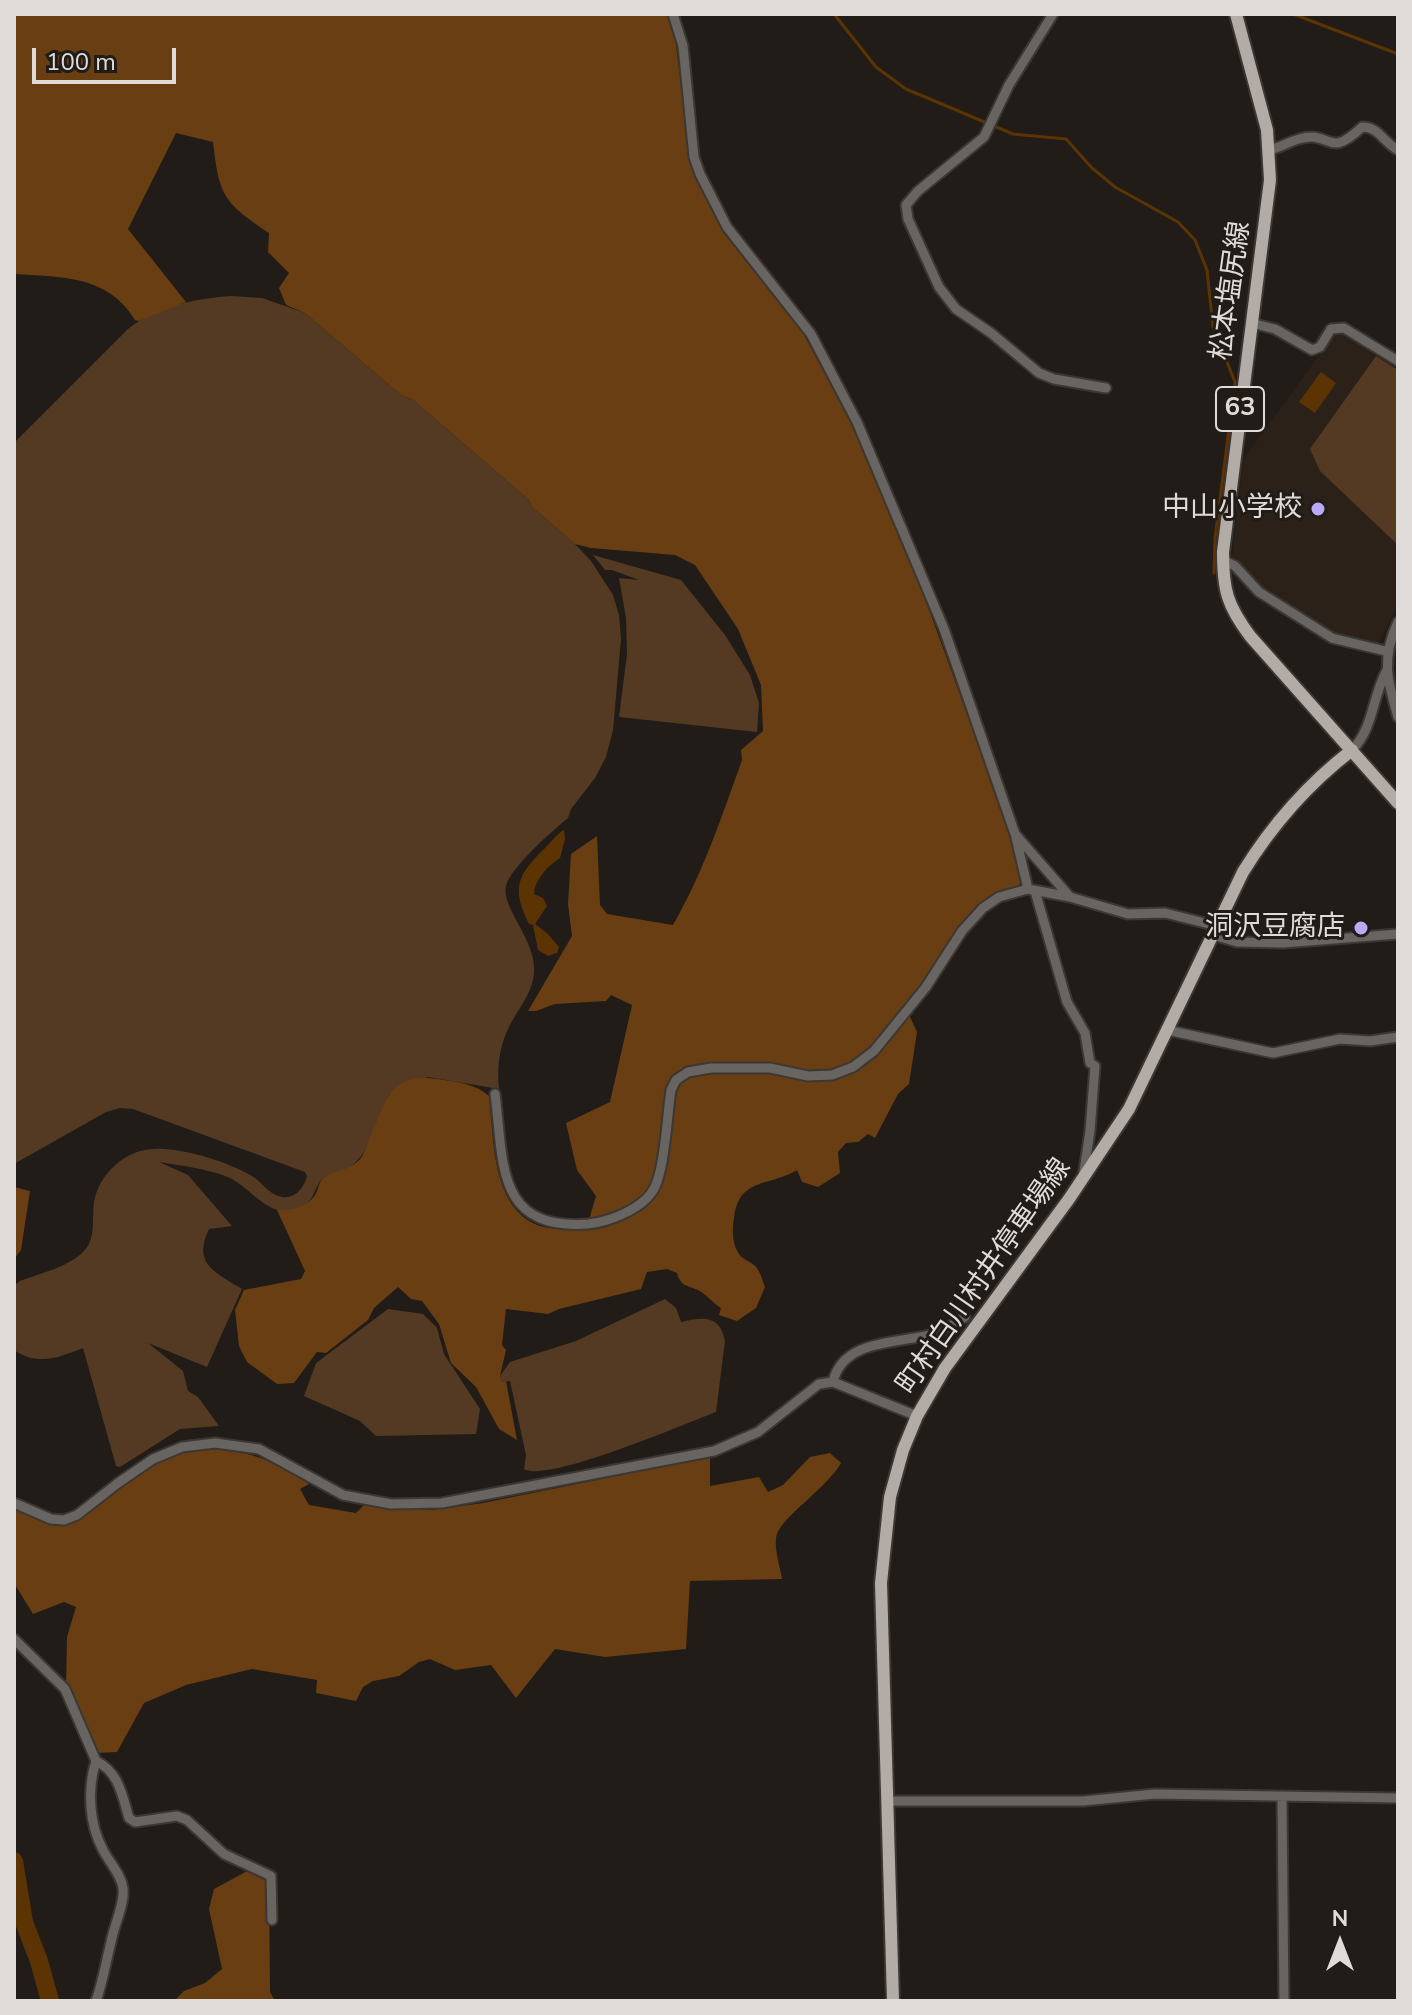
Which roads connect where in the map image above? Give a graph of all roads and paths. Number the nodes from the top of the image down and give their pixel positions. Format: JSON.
{"nodes":[{"id":1,"x":673,"y":14,"type":"edge"},
{"id":2,"x":1053,"y":14,"type":"edge"},
{"id":3,"x":1236,"y":14,"type":"edge"},
{"id":4,"x":1269,"y":150,"type":"junction"},
{"id":5,"x":1398,"y":150,"type":"edge"},
{"id":6,"x":1251,"y":323,"type":"junction"},
{"id":7,"x":1398,"y":361,"type":"edge"},
{"id":8,"x":1106,"y":388,"type":"dead end"},
{"id":9,"x":1223,"y":560,"type":"junction"},
{"id":10,"x":1398,"y":622,"type":"edge"},
{"id":11,"x":1386,"y":651,"type":"junction"},
{"id":12,"x":1387,"y":670,"type":"junction"},
{"id":13,"x":1398,"y":717,"type":"edge"},
{"id":14,"x":1352,"y":750,"type":"junction"},
{"id":15,"x":1398,"y":803,"type":"edge"},
{"id":16,"x":1015,"y":834,"type":"junction"},
{"id":17,"x":1032,"y":890,"type":"junction"},
{"id":18,"x":1070,"y":897,"type":"junction"},
{"id":19,"x":1215,"y":930,"type":"junction"},
{"id":20,"x":1398,"y":934,"type":"edge"},
{"id":21,"x":1167,"y":1030,"type":"junction"},
{"id":22,"x":1398,"y":1037,"type":"edge"},
{"id":23,"x":495,"y":1094,"type":"dead end"},
{"id":24,"x":1083,"y":1179,"type":"junction"},
{"id":25,"x":965,"y":1317,"type":"dead end"},
{"id":26,"x":833,"y":1382,"type":"junction"},
{"id":27,"x":917,"y":1416,"type":"junction"},
{"id":28,"x":14,"y":1503,"type":"edge"},
{"id":29,"x":14,"y":1639,"type":"edge"},
{"id":30,"x":96,"y":1761,"type":"junction"},
{"id":31,"x":1282,"y":1798,"type":"junction"},
{"id":32,"x":1398,"y":1798,"type":"edge"},
{"id":33,"x":887,"y":1801,"type":"junction"},
{"id":34,"x":272,"y":1920,"type":"dead end"},
{"id":35,"x":96,"y":2001,"type":"edge"},
{"id":36,"x":893,"y":2001,"type":"edge"},
{"id":37,"x":1284,"y":2001,"type":"edge"}],
"edges":[{"from":1,"to":16,"type":"street"},
{"from":2,"to":8,"type":"street"},
{"from":3,"to":4,"type":"main road","name":"松本塩尻線","number":"63"},
{"from":4,"to":5,"type":"street"},
{"from":4,"to":6,"type":"main road","name":"松本塩尻線","number":"63"},
{"from":6,"to":7,"type":"street"},
{"from":6,"to":9,"type":"main road","name":"松本塩尻線","number":"63"},
{"from":9,"to":11,"type":"street"},
{"from":9,"to":14,"type":"main road","name":"松本塩尻線","number":"63"},
{"from":10,"to":11,"type":"street"},
{"from":11,"to":12,"type":"street"},
{"from":12,"to":13,"type":"street"},
{"from":12,"to":14,"type":"street"},
{"from":14,"to":15,"type":"main road","name":"松本塩尻線","number":"63"},
{"from":14,"to":19,"type":"main road","name":"町村白川村井停車場線"},
{"from":16,"to":17,"type":"street"},
{"from":16,"to":18,"type":"street"},
{"from":17,"to":18,"type":"street"},
{"from":17,"to":23,"type":"street"},
{"from":17,"to":24,"type":"street"},
{"from":18,"to":19,"type":"street"},
{"from":19,"to":20,"type":"street"},
{"from":19,"to":21,"type":"main road","name":"町村白川村井停車場線"},
{"from":21,"to":22,"type":"street"},
{"from":21,"to":24,"type":"main road","name":"町村白川村井停車場線"},
{"from":24,"to":27,"type":"main road","name":"町村白川村井停車場線"},
{"from":25,"to":26,"type":"street"},
{"from":26,"to":27,"type":"street"},
{"from":26,"to":28,"type":"street"},
{"from":27,"to":33,"type":"main road","name":"町村白川村井停車場線"},
{"from":29,"to":30,"type":"street"},
{"from":30,"to":34,"type":"street"},
{"from":30,"to":35,"type":"street"},
{"from":31,"to":32,"type":"street"},
{"from":31,"to":33,"type":"street"},
{"from":31,"to":37,"type":"street"},
{"from":33,"to":36,"type":"main road","name":"町村白川村井停車場線"}]}
